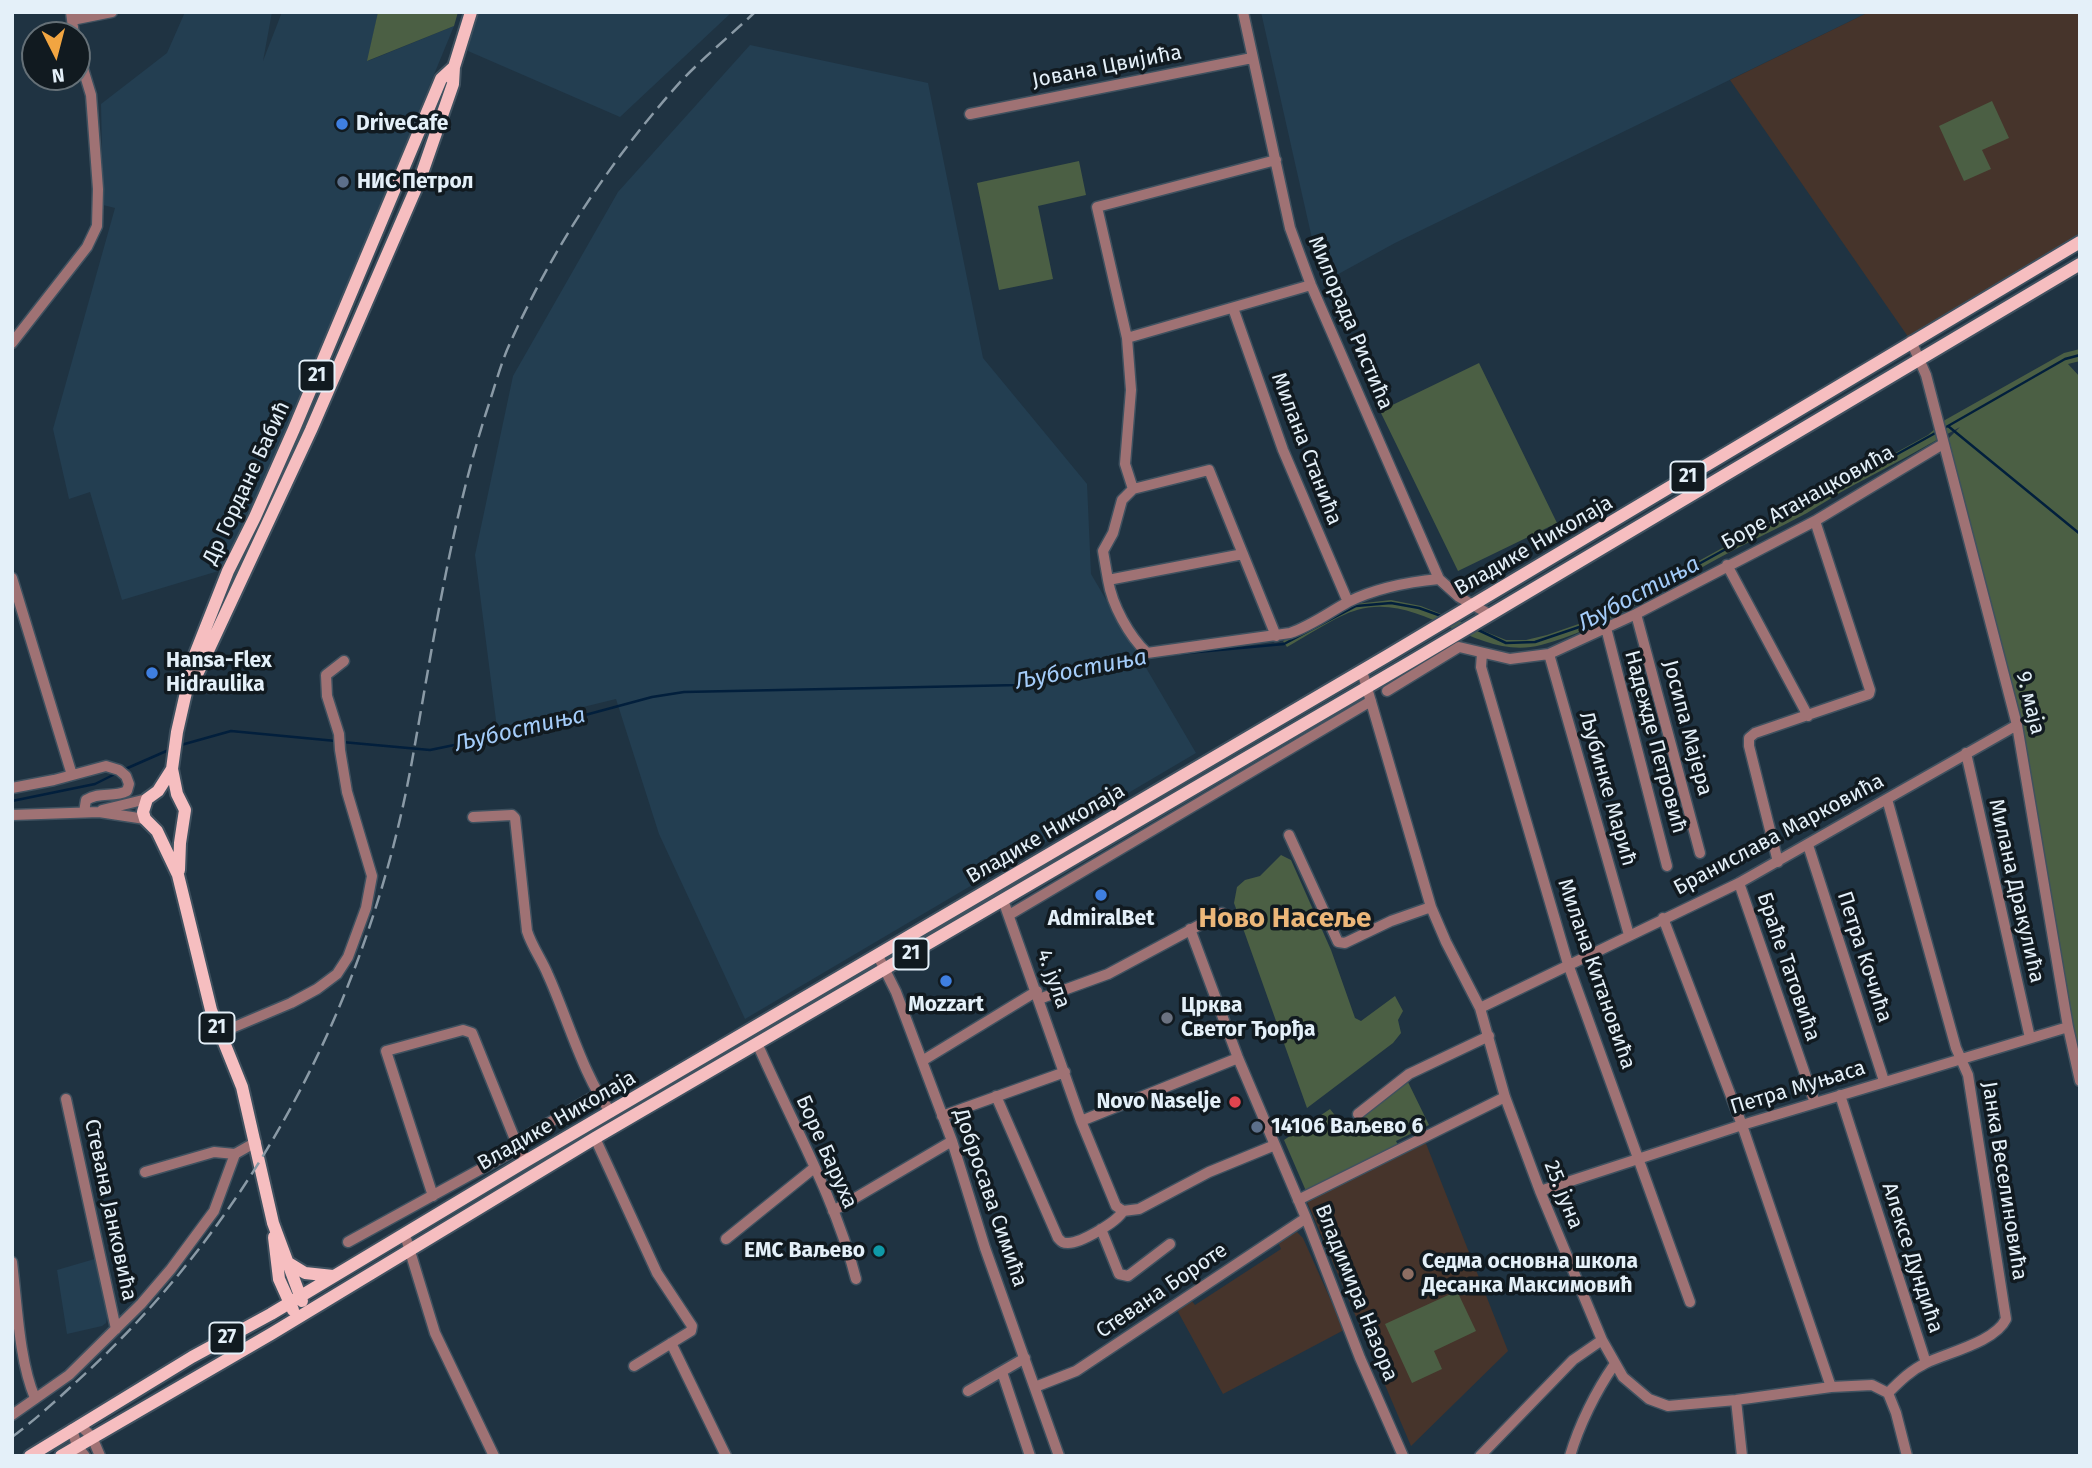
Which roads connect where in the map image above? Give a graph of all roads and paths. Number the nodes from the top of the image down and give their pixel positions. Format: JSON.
{"nodes":[{"id":1,"x":112,"y":12,"type":"edge"},
{"id":2,"x":471,"y":12,"type":"edge"},
{"id":3,"x":1243,"y":12,"type":"edge"},
{"id":4,"x":72,"y":16,"type":"edge"},
{"id":5,"x":1252,"y":58,"type":"junction"},
{"id":6,"x":454,"y":67,"type":"junction"},
{"id":7,"x":90,"y":91,"type":"edge"},
{"id":8,"x":970,"y":114,"type":"dead end"},
{"id":9,"x":1276,"y":160,"type":"junction"},
{"id":10,"x":2080,"y":242,"type":"edge"},
{"id":11,"x":2080,"y":264,"type":"edge"},
{"id":12,"x":1311,"y":285,"type":"junction"},
{"id":13,"x":1233,"y":308,"type":"junction"},
{"id":14,"x":1127,"y":338,"type":"junction"},
{"id":15,"x":1911,"y":341,"type":"junction"},
{"id":16,"x":12,"y":343,"type":"edge"},
{"id":17,"x":1920,"y":360,"type":"junction"},
{"id":18,"x":1942,"y":444,"type":"junction"},
{"id":19,"x":1133,"y":489,"type":"junction"},
{"id":20,"x":1815,"y":521,"type":"junction"},
{"id":21,"x":1243,"y":554,"type":"junction"},
{"id":22,"x":1727,"y":565,"type":"junction"},
{"id":23,"x":12,"y":578,"type":"edge"},
{"id":24,"x":1439,"y":579,"type":"junction"},
{"id":25,"x":1108,"y":580,"type":"junction"},
{"id":26,"x":1348,"y":603,"type":"junction"},
{"id":27,"x":1467,"y":607,"type":"junction"},
{"id":28,"x":1636,"y":614,"type":"junction"},
{"id":29,"x":1483,"y":618,"type":"junction"},
{"id":30,"x":1606,"y":628,"type":"junction"},
{"id":31,"x":1276,"y":636,"type":"junction"},
{"id":32,"x":1482,"y":653,"type":"junction"},
{"id":33,"x":1549,"y":654,"type":"junction"},
{"id":34,"x":344,"y":661,"type":"dead end"},
{"id":35,"x":1363,"y":671,"type":"junction"},
{"id":36,"x":1367,"y":686,"type":"junction"},
{"id":37,"x":188,"y":690,"type":"junction"},
{"id":38,"x":1387,"y":691,"type":"dead end"},
{"id":39,"x":1371,"y":701,"type":"junction"},
{"id":40,"x":1808,"y":716,"type":"junction"},
{"id":41,"x":2017,"y":725,"type":"junction"},
{"id":42,"x":1966,"y":753,"type":"junction"},
{"id":43,"x":173,"y":766,"type":"junction"},
{"id":44,"x":72,"y":775,"type":"junction"},
{"id":45,"x":12,"y":788,"type":"edge"},
{"id":46,"x":177,"y":794,"type":"junction"},
{"id":47,"x":153,"y":795,"type":"junction"},
{"id":48,"x":1887,"y":799,"type":"junction"},
{"id":49,"x":84,"y":812,"type":"junction"},
{"id":50,"x":99,"y":812,"type":"junction"},
{"id":51,"x":12,"y":815,"type":"edge"},
{"id":52,"x":473,"y":817,"type":"dead end"},
{"id":53,"x":145,"y":819,"type":"junction"},
{"id":54,"x":182,"y":822,"type":"junction"},
{"id":55,"x":157,"y":831,"type":"junction"},
{"id":56,"x":1289,"y":835,"type":"dead end"},
{"id":57,"x":1808,"y":845,"type":"junction"},
{"id":58,"x":1700,"y":853,"type":"dead end"},
{"id":59,"x":1778,"y":862,"type":"junction"},
{"id":60,"x":1667,"y":866,"type":"dead end"},
{"id":61,"x":178,"y":875,"type":"junction"},
{"id":62,"x":1739,"y":883,"type":"junction"},
{"id":63,"x":1003,"y":900,"type":"junction"},
{"id":64,"x":1431,"y":908,"type":"junction"},
{"id":65,"x":1222,"y":914,"type":"dead end"},
{"id":66,"x":1009,"y":915,"type":"junction"},
{"id":67,"x":1663,"y":918,"type":"junction"},
{"id":68,"x":1190,"y":929,"type":"junction"},
{"id":69,"x":1629,"y":934,"type":"junction"},
{"id":70,"x":878,"y":957,"type":"junction"},
{"id":71,"x":1568,"y":964,"type":"junction"},
{"id":72,"x":886,"y":969,"type":"junction"},
{"id":73,"x":1038,"y":995,"type":"junction"},
{"id":74,"x":1480,"y":1008,"type":"junction"},
{"id":75,"x":2068,"y":1027,"type":"junction"},
{"id":76,"x":220,"y":1033,"type":"junction"},
{"id":77,"x":1489,"y":1036,"type":"junction"},
{"id":78,"x":2030,"y":1038,"type":"junction"},
{"id":79,"x":757,"y":1043,"type":"junction"},
{"id":80,"x":1238,"y":1058,"type":"junction"},
{"id":81,"x":1960,"y":1058,"type":"junction"},
{"id":82,"x":922,"y":1060,"type":"junction"},
{"id":83,"x":1065,"y":1072,"type":"junction"},
{"id":84,"x":2080,"y":1080,"type":"edge"},
{"id":85,"x":1884,"y":1081,"type":"junction"},
{"id":86,"x":598,"y":1094,"type":"junction"},
{"id":87,"x":1840,"y":1095,"type":"junction"},
{"id":88,"x":996,"y":1096,"type":"junction"},
{"id":89,"x":1505,"y":1097,"type":"junction"},
{"id":90,"x":66,"y":1099,"type":"dead end"},
{"id":91,"x":1815,"y":1103,"type":"junction"},
{"id":92,"x":611,"y":1112,"type":"junction"},
{"id":93,"x":1358,"y":1114,"type":"dead end"},
{"id":94,"x":942,"y":1115,"type":"junction"},
{"id":95,"x":1081,"y":1121,"type":"junction"},
{"id":96,"x":1742,"y":1125,"type":"junction"},
{"id":97,"x":596,"y":1138,"type":"junction"},
{"id":98,"x":952,"y":1141,"type":"junction"},
{"id":99,"x":256,"y":1143,"type":"junction"},
{"id":100,"x":517,"y":1145,"type":"junction"},
{"id":101,"x":1275,"y":1145,"type":"junction"},
{"id":102,"x":235,"y":1154,"type":"junction"},
{"id":103,"x":1640,"y":1159,"type":"junction"},
{"id":104,"x":526,"y":1161,"type":"junction"},
{"id":105,"x":814,"y":1168,"type":"junction"},
{"id":106,"x":145,"y":1172,"type":"dead end"},
{"id":107,"x":1540,"y":1191,"type":"junction"},
{"id":108,"x":433,"y":1196,"type":"junction"},
{"id":109,"x":1298,"y":1200,"type":"junction"},
{"id":110,"x":833,"y":1211,"type":"junction"},
{"id":111,"x":1123,"y":1211,"type":"junction"},
{"id":112,"x":404,"y":1213,"type":"junction"},
{"id":113,"x":1306,"y":1217,"type":"junction"},
{"id":114,"x":273,"y":1223,"type":"junction"},
{"id":115,"x":1101,"y":1229,"type":"junction"},
{"id":116,"x":409,"y":1232,"type":"junction"},
{"id":117,"x":726,"y":1239,"type":"dead end"},
{"id":118,"x":348,"y":1242,"type":"dead end"},
{"id":119,"x":1170,"y":1244,"type":"dead end"},
{"id":120,"x":409,"y":1249,"type":"junction"},
{"id":121,"x":12,"y":1262,"type":"edge"},
{"id":122,"x":287,"y":1262,"type":"junction"},
{"id":123,"x":334,"y":1276,"type":"junction"},
{"id":124,"x":856,"y":1279,"type":"dead end"},
{"id":125,"x":295,"y":1300,"type":"junction"},
{"id":126,"x":1690,"y":1302,"type":"dead end"},
{"id":127,"x":303,"y":1315,"type":"junction"},
{"id":128,"x":116,"y":1329,"type":"junction"},
{"id":129,"x":1602,"y":1340,"type":"junction"},
{"id":130,"x":671,"y":1343,"type":"junction"},
{"id":131,"x":1025,"y":1358,"type":"junction"},
{"id":132,"x":1926,"y":1363,"type":"junction"},
{"id":133,"x":1614,"y":1365,"type":"junction"},
{"id":134,"x":634,"y":1366,"type":"dead end"},
{"id":135,"x":1002,"y":1372,"type":"junction"},
{"id":136,"x":1035,"y":1387,"type":"junction"},
{"id":137,"x":1831,"y":1387,"type":"junction"},
{"id":138,"x":968,"y":1391,"type":"dead end"},
{"id":139,"x":1888,"y":1393,"type":"junction"},
{"id":140,"x":35,"y":1398,"type":"junction"},
{"id":141,"x":1736,"y":1400,"type":"junction"},
{"id":142,"x":12,"y":1415,"type":"edge"},
{"id":143,"x":76,"y":1427,"type":"junction"},
{"id":144,"x":92,"y":1437,"type":"junction"},
{"id":145,"x":81,"y":1451,"type":"edge"},
{"id":146,"x":30,"y":1456,"type":"edge"},
{"id":147,"x":61,"y":1456,"type":"edge"},
{"id":148,"x":100,"y":1456,"type":"edge"},
{"id":149,"x":494,"y":1456,"type":"edge"},
{"id":150,"x":726,"y":1456,"type":"edge"},
{"id":151,"x":1030,"y":1456,"type":"edge"},
{"id":152,"x":1059,"y":1456,"type":"edge"},
{"id":153,"x":1403,"y":1456,"type":"edge"},
{"id":154,"x":1480,"y":1456,"type":"edge"},
{"id":155,"x":1570,"y":1456,"type":"edge"},
{"id":156,"x":1742,"y":1456,"type":"edge"},
{"id":157,"x":1907,"y":1456,"type":"edge"}],
"edges":[{"from":1,"to":4,"type":"street"},
{"from":2,"to":6,"type":"main road","name":"Др Гордане Бабић","number":"21"},
{"from":3,"to":5,"type":"street","name":"Милорада Ристића"},
{"from":5,"to":8,"type":"street","name":"Јована Цвијића"},
{"from":5,"to":9,"type":"street","name":"Милорада Ристића"},
{"from":6,"to":37,"type":"main road","name":"Др Гордане Бабић","number":"21"},
{"from":6,"to":37,"type":"main road","name":"Др Гордане Бабић","number":"21"},
{"from":7,"to":16,"type":"street"},
{"from":9,"to":12,"type":"street","name":"Милорада Ристића"},
{"from":9,"to":14,"type":"street"},
{"from":10,"to":15,"type":"main road","name":"Владике Николаја","number":"21"},
{"from":11,"to":17,"type":"main road","name":"Владике Николаја","number":"21"},
{"from":12,"to":13,"type":"street"},
{"from":12,"to":24,"type":"street","name":"Милорада Ристића"},
{"from":13,"to":14,"type":"street"},
{"from":13,"to":26,"type":"street","name":"Милана Станића"},
{"from":14,"to":19,"type":"street"},
{"from":15,"to":17,"type":"street","name":"9. маја"},
{"from":15,"to":27,"type":"main road","name":"Владике Николаја","number":"21"},
{"from":17,"to":18,"type":"street","name":"9. маја"},
{"from":17,"to":29,"type":"main road","name":"Владике Николаја","number":"21"},
{"from":18,"to":20,"type":"street","name":"Боре Атанацковића"},
{"from":18,"to":41,"type":"street","name":"9. маја"},
{"from":19,"to":21,"type":"street"},
{"from":19,"to":25,"type":"street"},
{"from":20,"to":22,"type":"street","name":"Боре Атанацковића"},
{"from":20,"to":40,"type":"street"},
{"from":21,"to":25,"type":"street"},
{"from":21,"to":31,"type":"street"},
{"from":22,"to":28,"type":"street","name":"Боре Атанацковића"},
{"from":22,"to":40,"type":"street"},
{"from":23,"to":44,"type":"street"},
{"from":24,"to":26,"type":"street"},
{"from":24,"to":27,"type":"street","name":"Милорада Ристића"},
{"from":25,"to":31,"type":"street"},
{"from":26,"to":31,"type":"street"},
{"from":27,"to":29,"type":"street","name":"Милорада Ристића"},
{"from":27,"to":35,"type":"main road","name":"Владике Николаја","number":"21"},
{"from":28,"to":30,"type":"street","name":"Боре Атанацковића"},
{"from":28,"to":58,"type":"street","name":"Јосипа Мајера"},
{"from":29,"to":36,"type":"main road","name":"Владике Николаја","number":"21"},
{"from":30,"to":33,"type":"street","name":"Боре Атанацковића"},
{"from":30,"to":60,"type":"street","name":"Надежде Петровић"},
{"from":32,"to":33,"type":"street","name":"Боре Атанацковића"},
{"from":32,"to":38,"type":"street","name":"Боре Атанацковића"},
{"from":32,"to":71,"type":"street","name":"Милана Китановића"},
{"from":33,"to":69,"type":"street","name":"Љубинке Марић"},
{"from":34,"to":76,"type":"street"},
{"from":35,"to":36,"type":"street","name":"25. јуна"},
{"from":35,"to":70,"type":"main road","name":"Владике Николаја","number":"21"},
{"from":36,"to":39,"type":"street","name":"25. јуна"},
{"from":36,"to":63,"type":"main road","name":"Владике Николаја","number":"21"},
{"from":37,"to":43,"type":"main road","name":"Др Гордане Бабић","number":"21"},
{"from":39,"to":64,"type":"street","name":"25. јуна"},
{"from":39,"to":66,"type":"street"},
{"from":40,"to":59,"type":"street"},
{"from":41,"to":42,"type":"street","name":"Бранислава Марковића"},
{"from":41,"to":75,"type":"street","name":"9. маја"},
{"from":42,"to":48,"type":"street","name":"Бранислава Марковића"},
{"from":42,"to":78,"type":"street","name":"Милана Дракулића"},
{"from":43,"to":46,"type":"main road","number":"21"},
{"from":43,"to":47,"type":"main road","number":"21"},
{"from":44,"to":45,"type":"street"},
{"from":44,"to":49,"type":"street"},
{"from":46,"to":47,"type":"main road"},
{"from":46,"to":54,"type":"main road","number":"21"},
{"from":47,"to":50,"type":"street"},
{"from":47,"to":53,"type":"main road","number":"21"},
{"from":48,"to":57,"type":"street","name":"Бранислава Марковића"},
{"from":48,"to":81,"type":"street","name":"Јанка Веселиновића"},
{"from":49,"to":50,"type":"street"},
{"from":49,"to":51,"type":"street"},
{"from":50,"to":53,"type":"street"},
{"from":52,"to":86,"type":"street"},
{"from":53,"to":55,"type":"main road","number":"21"},
{"from":54,"to":55,"type":"main road"},
{"from":54,"to":61,"type":"main road","number":"21"},
{"from":55,"to":61,"type":"main road","number":"21"},
{"from":56,"to":64,"type":"street"},
{"from":57,"to":59,"type":"street","name":"Бранислава Марковића"},
{"from":57,"to":85,"type":"street","name":"Петра Кочића"},
{"from":59,"to":62,"type":"street","name":"Бранислава Марковића"},
{"from":61,"to":76,"type":"main road","number":"21"},
{"from":62,"to":67,"type":"street","name":"Бранислава Марковића"},
{"from":62,"to":91,"type":"street","name":"Браће Татовића"},
{"from":63,"to":66,"type":"street","name":"4. јула"},
{"from":63,"to":72,"type":"main road","name":"Владике Николаја","number":"21"},
{"from":64,"to":74,"type":"street","name":"25. јуна"},
{"from":65,"to":68,"type":"street"},
{"from":66,"to":73,"type":"street","name":"4. јула"},
{"from":67,"to":69,"type":"street","name":"Бранислава Марковића"},
{"from":67,"to":96,"type":"street"},
{"from":68,"to":73,"type":"street"},
{"from":68,"to":80,"type":"street","name":"Владимира Назора"},
{"from":69,"to":71,"type":"street","name":"Бранислава Марковића"},
{"from":70,"to":72,"type":"street","name":"Добросава Симића"},
{"from":70,"to":92,"type":"main road","name":"Владике Николаја","number":"21"},
{"from":71,"to":74,"type":"street","name":"Бранислава Марковића"},
{"from":71,"to":103,"type":"street","name":"Милана Китановића"},
{"from":72,"to":79,"type":"main road","name":"Владике Николаја","number":"21"},
{"from":72,"to":82,"type":"street","name":"Добросава Симића"},
{"from":73,"to":82,"type":"street"},
{"from":73,"to":83,"type":"street","name":"4. јула"},
{"from":74,"to":77,"type":"street","name":"25. јуна"},
{"from":75,"to":78,"type":"street","name":"Петра Муњаса"},
{"from":75,"to":84,"type":"street","name":"9. маја"},
{"from":76,"to":99,"type":"main road","number":"21"},
{"from":77,"to":89,"type":"street","name":"25. јуна"},
{"from":77,"to":93,"type":"street"},
{"from":78,"to":81,"type":"street","name":"Петра Муњаса"},
{"from":79,"to":97,"type":"main road","name":"Владике Николаја","number":"21"},
{"from":79,"to":105,"type":"street","name":"Боре Баруха"},
{"from":80,"to":95,"type":"street"},
{"from":80,"to":101,"type":"street","name":"Владимира Назора"},
{"from":81,"to":85,"type":"street","name":"Петра Муњаса"},
{"from":81,"to":132,"type":"street","name":"Јанка Веселиновића"},
{"from":82,"to":94,"type":"street","name":"Добросава Симића"},
{"from":83,"to":88,"type":"street"},
{"from":83,"to":95,"type":"street","name":"4. јула"},
{"from":85,"to":87,"type":"street","name":"Петра Муњаса"},
{"from":86,"to":92,"type":"street"},
{"from":86,"to":100,"type":"street"},
{"from":87,"to":91,"type":"street","name":"Петра Муњаса"},
{"from":87,"to":132,"type":"street","name":"Алексе Дундића"},
{"from":88,"to":94,"type":"street"},
{"from":88,"to":115,"type":"street"},
{"from":89,"to":107,"type":"street","name":"25. јуна"},
{"from":89,"to":109,"type":"street"},
{"from":90,"to":128,"type":"street","name":"Стевана Јанковића"},
{"from":91,"to":96,"type":"street","name":"Петра Муњаса"},
{"from":92,"to":104,"type":"main road","name":"Владике Николаја","number":"21"},
{"from":94,"to":98,"type":"street","name":"Добросава Симића"},
{"from":95,"to":111,"type":"street","name":"4. јула"},
{"from":96,"to":103,"type":"street","name":"Петра Муњаса"},
{"from":96,"to":137,"type":"street"},
{"from":97,"to":120,"type":"main road","name":"Владике Николаја","number":"21"},
{"from":97,"to":130,"type":"street"},
{"from":98,"to":110,"type":"street"},
{"from":98,"to":131,"type":"street","name":"Добросава Симића"},
{"from":99,"to":102,"type":"street"},
{"from":99,"to":114,"type":"main road","number":"21"},
{"from":100,"to":104,"type":"street"},
{"from":100,"to":108,"type":"street"},
{"from":100,"to":108,"type":"street"},
{"from":101,"to":109,"type":"street","name":"Владимира Назора"},
{"from":101,"to":111,"type":"street"},
{"from":102,"to":106,"type":"street"},
{"from":102,"to":128,"type":"street"},
{"from":103,"to":107,"type":"street","name":"Петра Муњаса"},
{"from":103,"to":126,"type":"street","name":"Милана Китановића"},
{"from":104,"to":116,"type":"main road","name":"Владике Николаја","number":"21"},
{"from":105,"to":110,"type":"street","name":"Боре Баруха"},
{"from":105,"to":117,"type":"street"},
{"from":107,"to":129,"type":"street","name":"25. јуна"},
{"from":108,"to":112,"type":"street"},
{"from":109,"to":113,"type":"street","name":"Владимира Назора"},
{"from":110,"to":124,"type":"street","name":"Боре Баруха"},
{"from":111,"to":115,"type":"street"},
{"from":112,"to":116,"type":"street"},
{"from":112,"to":118,"type":"street"},
{"from":113,"to":136,"type":"street","name":"Стевана Бороте"},
{"from":113,"to":153,"type":"street","name":"Владимира Назора"},
{"from":114,"to":122,"type":"main road","number":"21"},
{"from":114,"to":125,"type":"main road","number":"21"},
{"from":115,"to":119,"type":"street"},
{"from":116,"to":120,"type":"street"},
{"from":116,"to":123,"type":"main road","name":"Владике Николаја","number":"21"},
{"from":120,"to":127,"type":"main road","name":"Владике Николаја","number":"21"},
{"from":120,"to":149,"type":"street"},
{"from":121,"to":140,"type":"street"},
{"from":122,"to":123,"type":"main road"},
{"from":122,"to":125,"type":"main road","number":"21"},
{"from":123,"to":125,"type":"main road","name":"Владике Николаја","number":"21"},
{"from":125,"to":127,"type":"main road","number":"21"},
{"from":125,"to":143,"type":"main road","name":"Владике Николаја","number":"27"},
{"from":127,"to":144,"type":"main road","name":"Владике Николаја","number":"27"},
{"from":128,"to":140,"type":"street"},
{"from":129,"to":133,"type":"street","name":"25. јуна"},
{"from":129,"to":154,"type":"street"},
{"from":130,"to":134,"type":"street"},
{"from":130,"to":150,"type":"street"},
{"from":131,"to":135,"type":"street"},
{"from":131,"to":136,"type":"street","name":"Добросава Симића"},
{"from":132,"to":139,"type":"street","name":"Алексе Дундића"},
{"from":133,"to":141,"type":"street","name":"25. јуна"},
{"from":133,"to":155,"type":"street"},
{"from":135,"to":138,"type":"street"},
{"from":135,"to":151,"type":"street"},
{"from":136,"to":152,"type":"street","name":"Добросава Симића"},
{"from":137,"to":139,"type":"street","name":"25. јуна"},
{"from":137,"to":141,"type":"street","name":"25. јуна"},
{"from":139,"to":157,"type":"street"},
{"from":140,"to":142,"type":"street"},
{"from":141,"to":156,"type":"street"},
{"from":143,"to":144,"type":"street"},
{"from":143,"to":145,"type":"street"},
{"from":143,"to":146,"type":"main road","name":"Владике Николаја","number":"27"},
{"from":144,"to":145,"type":"main road","name":"Владике Николаја","number":"27"},
{"from":144,"to":148,"type":"street"},
{"from":145,"to":147,"type":"main road","name":"Владике Николаја","number":"27"}]}
